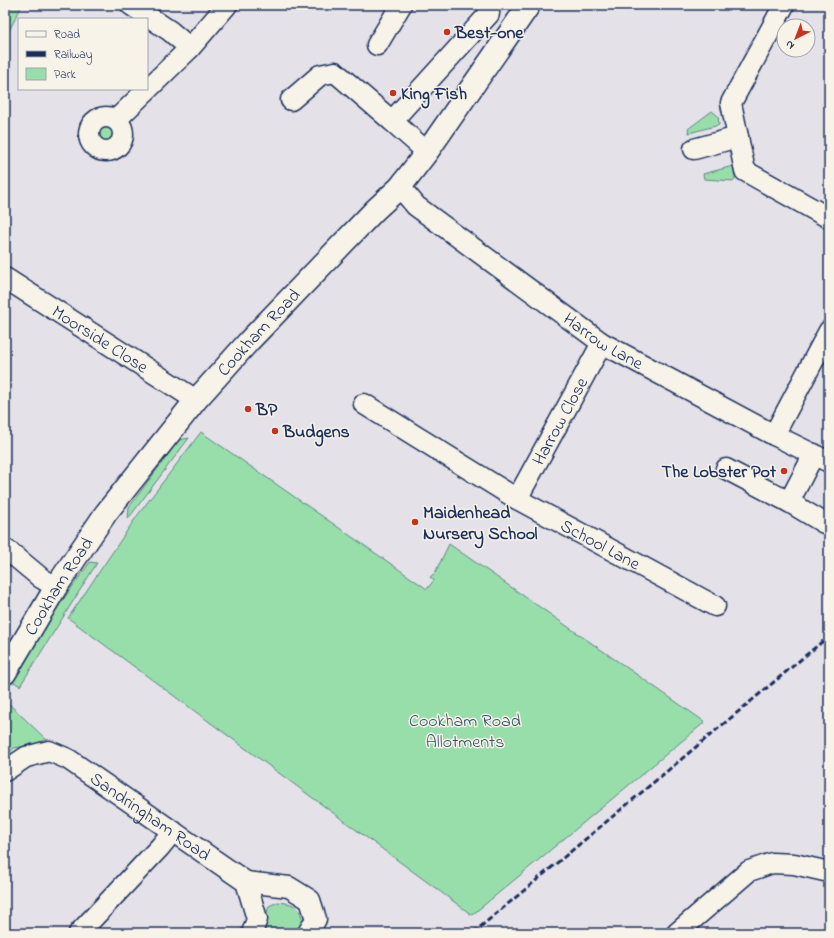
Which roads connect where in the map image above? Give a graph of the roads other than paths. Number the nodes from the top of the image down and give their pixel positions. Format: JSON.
{"nodes":[{"id":1,"x":131,"y":5,"type":"edge"},
{"id":2,"x":227,"y":5,"type":"edge"},
{"id":3,"x":401,"y":5,"type":"edge"},
{"id":4,"x":489,"y":5,"type":"edge"},
{"id":5,"x":529,"y":5,"type":"edge"},
{"id":6,"x":782,"y":5,"type":"edge"},
{"id":7,"x":377,"y":45,"type":"dead end"},
{"id":8,"x":190,"y":48,"type":"junction"},
{"id":9,"x":148,"y":89,"type":"edge"},
{"id":10,"x":147,"y":90,"type":"edge"},
{"id":11,"x":291,"y":100,"type":"dead end"},
{"id":12,"x":117,"y":120,"type":"dead end"},
{"id":13,"x":392,"y":121,"type":"junction"},
{"id":14,"x":738,"y":137,"type":"junction"},
{"id":15,"x":694,"y":149,"type":"dead end"},
{"id":16,"x":427,"y":152,"type":"junction"},
{"id":17,"x":400,"y":187,"type":"junction"},
{"id":18,"x":829,"y":218,"type":"edge"},
{"id":19,"x":5,"y":278,"type":"edge"},
{"id":20,"x":829,"y":331,"type":"edge"},
{"id":21,"x":602,"y":343,"type":"junction"},
{"id":22,"x":196,"y":400,"type":"junction"},
{"id":23,"x":364,"y":404,"type":"dead end"},
{"id":24,"x":774,"y":435,"type":"junction"},
{"id":25,"x":822,"y":458,"type":"edge"},
{"id":26,"x":726,"y":469,"type":"dead end"},
{"id":27,"x":518,"y":499,"type":"junction"},
{"id":28,"x":789,"y":502,"type":"junction"},
{"id":29,"x":824,"y":523,"type":"dead end"},
{"id":30,"x":5,"y":549,"type":"edge"},
{"id":31,"x":56,"y":587,"type":"junction"},
{"id":32,"x":715,"y":606,"type":"dead end"},
{"id":33,"x":5,"y":673,"type":"edge"},
{"id":34,"x":5,"y":771,"type":"edge"},
{"id":35,"x":173,"y":831,"type":"junction"},
{"id":36,"x":829,"y":872,"type":"edge"},
{"id":37,"x":246,"y":882,"type":"junction"},
{"id":38,"x":79,"y":933,"type":"edge"},
{"id":39,"x":252,"y":933,"type":"edge"},
{"id":40,"x":308,"y":933,"type":"edge"},
{"id":41,"x":677,"y":933,"type":"edge"}],
"edges":[{"from":1,"to":8,"type":"street"},
{"from":2,"to":8,"type":"street"},
{"from":3,"to":7,"type":"street"},
{"from":4,"to":13,"type":"street"},
{"from":5,"to":16,"type":"main road","name":"Cookham Road"},
{"from":6,"to":14,"type":"street"},
{"from":8,"to":9,"type":"street"},
{"from":10,"to":12,"type":"street"},
{"from":11,"to":13,"type":"street"},
{"from":13,"to":16,"type":"street"},
{"from":14,"to":15,"type":"street"},
{"from":14,"to":18,"type":"street"},
{"from":16,"to":17,"type":"main road","name":"Cookham Road"},
{"from":17,"to":21,"type":"street","name":"Harrow Lane"},
{"from":17,"to":22,"type":"main road","name":"Cookham Road"},
{"from":19,"to":22,"type":"street","name":"Moorside Close"},
{"from":20,"to":24,"type":"street"},
{"from":21,"to":24,"type":"street","name":"Harrow Lane"},
{"from":21,"to":27,"type":"street","name":"Harrow Close"},
{"from":22,"to":31,"type":"main road","name":"Cookham Road"},
{"from":23,"to":27,"type":"street","name":"School Lane"},
{"from":24,"to":25,"type":"street","name":"Harrow Lane"},
{"from":25,"to":28,"type":"street"},
{"from":26,"to":28,"type":"street"},
{"from":27,"to":32,"type":"street","name":"School Lane"},
{"from":28,"to":29,"type":"street"},
{"from":30,"to":31,"type":"street"},
{"from":31,"to":33,"type":"main road","name":"Cookham Road"},
{"from":34,"to":35,"type":"street","name":"Sandringham Road"},
{"from":35,"to":37,"type":"street","name":"Sandringham Road"},
{"from":35,"to":38,"type":"street"},
{"from":36,"to":41,"type":"street"},
{"from":37,"to":39,"type":"street"},
{"from":37,"to":40,"type":"street"}]}
